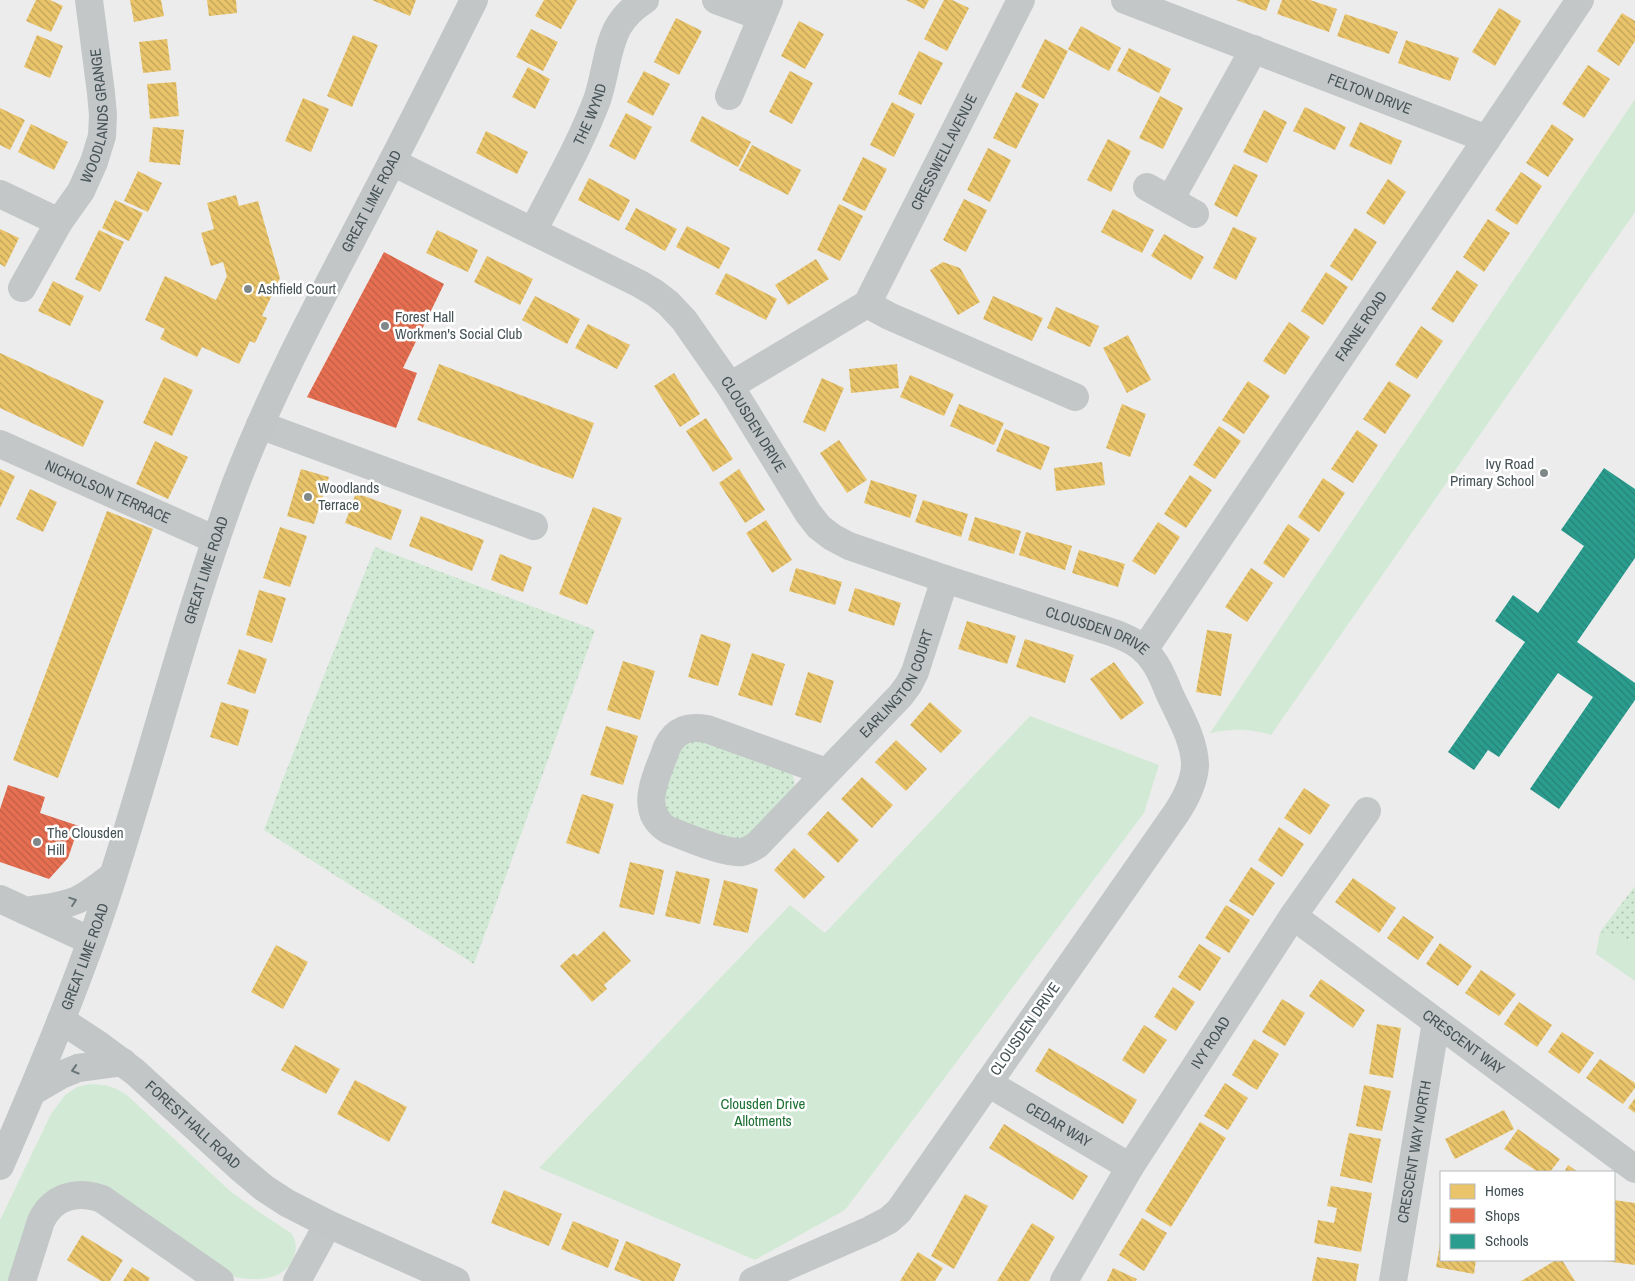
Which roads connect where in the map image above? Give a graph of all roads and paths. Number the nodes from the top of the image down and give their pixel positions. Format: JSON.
{"nodes":[{"id":1,"x":89,"y":0,"type":"edge"},
{"id":2,"x":474,"y":0,"type":"edge"},
{"id":3,"x":645,"y":0,"type":"edge"},
{"id":4,"x":716,"y":0,"type":"edge"},
{"id":5,"x":1021,"y":0,"type":"edge"},
{"id":6,"x":1125,"y":0,"type":"edge"},
{"id":7,"x":1578,"y":1,"type":"edge"},
{"id":8,"x":766,"y":9,"type":"edge"},
{"id":9,"x":1254,"y":49,"type":"junction"},
{"id":10,"x":729,"y":96,"type":"dead end"},
{"id":11,"x":1487,"y":139,"type":"junction"},
{"id":12,"x":392,"y":162,"type":"junction"},
{"id":13,"x":0,"y":194,"type":"edge"},
{"id":14,"x":1196,"y":214,"type":"dead end"},
{"id":15,"x":59,"y":222,"type":"junction"},
{"id":16,"x":533,"y":230,"type":"junction"},
{"id":17,"x":22,"y":288,"type":"dead end"},
{"id":18,"x":867,"y":304,"type":"junction"},
{"id":19,"x":730,"y":386,"type":"junction"},
{"id":20,"x":1075,"y":397,"type":"dead end"},
{"id":21,"x":260,"y":425,"type":"junction"},
{"id":22,"x":0,"y":444,"type":"edge"},
{"id":23,"x":534,"y":526,"type":"dead end"},
{"id":24,"x":216,"y":540,"type":"junction"},
{"id":25,"x":945,"y":579,"type":"junction"},
{"id":26,"x":1144,"y":650,"type":"junction"},
{"id":27,"x":826,"y":772,"type":"junction"},
{"id":28,"x":1367,"y":811,"type":"dead end"},
{"id":29,"x":113,"y":876,"type":"junction"},
{"id":30,"x":0,"y":898,"type":"edge"},
{"id":31,"x":26,"y":911,"type":"junction"},
{"id":32,"x":1293,"y":916,"type":"junction"},
{"id":33,"x":91,"y":941,"type":"junction"},
{"id":34,"x":61,"y":1020,"type":"junction"},
{"id":35,"x":1436,"y":1022,"type":"junction"},
{"id":36,"x":123,"y":1062,"type":"junction"},
{"id":37,"x":988,"y":1083,"type":"junction"},
{"id":38,"x":32,"y":1092,"type":"junction"},
{"id":39,"x":0,"y":1166,"type":"edge"},
{"id":40,"x":1130,"y":1167,"type":"junction"},
{"id":41,"x":1635,"y":1169,"type":"edge"},
{"id":42,"x":328,"y":1224,"type":"junction"},
{"id":43,"x":22,"y":1281,"type":"edge"},
{"id":44,"x":220,"y":1281,"type":"edge"},
{"id":45,"x":297,"y":1281,"type":"edge"},
{"id":46,"x":456,"y":1281,"type":"edge"},
{"id":47,"x":753,"y":1281,"type":"edge"},
{"id":48,"x":1064,"y":1281,"type":"edge"},
{"id":49,"x":1393,"y":1281,"type":"edge"}],
"edges":[{"from":1,"to":15,"type":"street","name":"WOODLANDS GRANGE"},
{"from":2,"to":12,"type":"main road","name":"GREAT LIME ROAD"},
{"from":3,"to":16,"type":"street","name":"THE WYND"},
{"from":4,"to":8,"type":"street"},
{"from":5,"to":18,"type":"street","name":"CRESSWELL AVENUE"},
{"from":6,"to":9,"type":"street","name":"FELTON DRIVE"},
{"from":7,"to":11,"type":"street","name":"FARNE ROAD"},
{"from":8,"to":10,"type":"street"},
{"from":9,"to":11,"type":"street","name":"FELTON DRIVE"},
{"from":9,"to":14,"type":"street"},
{"from":11,"to":26,"type":"street","name":"FARNE ROAD"},
{"from":12,"to":16,"type":"street","name":"CLOUSDEN DRIVE"},
{"from":12,"to":21,"type":"main road","name":"GREAT LIME ROAD"},
{"from":13,"to":15,"type":"street"},
{"from":15,"to":17,"type":"street","name":"WOODLANDS GRANGE"},
{"from":16,"to":19,"type":"street","name":"CLOUSDEN DRIVE"},
{"from":18,"to":19,"type":"street"},
{"from":18,"to":20,"type":"street"},
{"from":19,"to":25,"type":"street","name":"CLOUSDEN DRIVE"},
{"from":21,"to":23,"type":"street"},
{"from":21,"to":24,"type":"main road","name":"GREAT LIME ROAD"},
{"from":22,"to":24,"type":"street","name":"NICHOLSON TERRACE"},
{"from":24,"to":29,"type":"main road","name":"GREAT LIME ROAD"},
{"from":25,"to":26,"type":"street","name":"CLOUSDEN DRIVE"},
{"from":25,"to":27,"type":"street","name":"EARLINGTON COURT"},
{"from":26,"to":37,"type":"street","name":"CLOUSDEN DRIVE"},
{"from":27,"to":27,"type":"street","name":"EARLINGTON COURT"},
{"from":28,"to":32,"type":"street","name":"IVY ROAD"},
{"from":31,"to":29,"type":"main road","one_way":true},
{"from":29,"to":33,"type":"main road","name":"GREAT LIME ROAD"},
{"from":30,"to":31,"type":"main road"},
{"from":31,"to":33,"type":"main road"},
{"from":32,"to":35,"type":"street","name":"CRESCENT WAY"},
{"from":32,"to":40,"type":"street","name":"IVY ROAD"},
{"from":33,"to":34,"type":"main road","name":"GREAT LIME ROAD"},
{"from":34,"to":36,"type":"main road","name":"FOREST HALL ROAD"},
{"from":34,"to":38,"type":"main road","name":"GREAT LIME ROAD"},
{"from":35,"to":41,"type":"street","name":"CRESCENT WAY"},
{"from":35,"to":49,"type":"street","name":"CRESCENT WAY NORTH"},
{"from":36,"to":38,"type":"main road","one_way":true},
{"from":36,"to":42,"type":"main road","name":"FOREST HALL ROAD"},
{"from":37,"to":40,"type":"street","name":"CEDAR WAY"},
{"from":37,"to":47,"type":"street","name":"CLOUSDEN DRIVE"},
{"from":38,"to":39,"type":"main road","name":"GREAT LIME ROAD"},
{"from":40,"to":48,"type":"street","name":"IVY ROAD"},
{"from":42,"to":45,"type":"street"},
{"from":42,"to":46,"type":"main road","name":"FOREST HALL ROAD"},
{"from":43,"to":44,"type":"street"}]}
